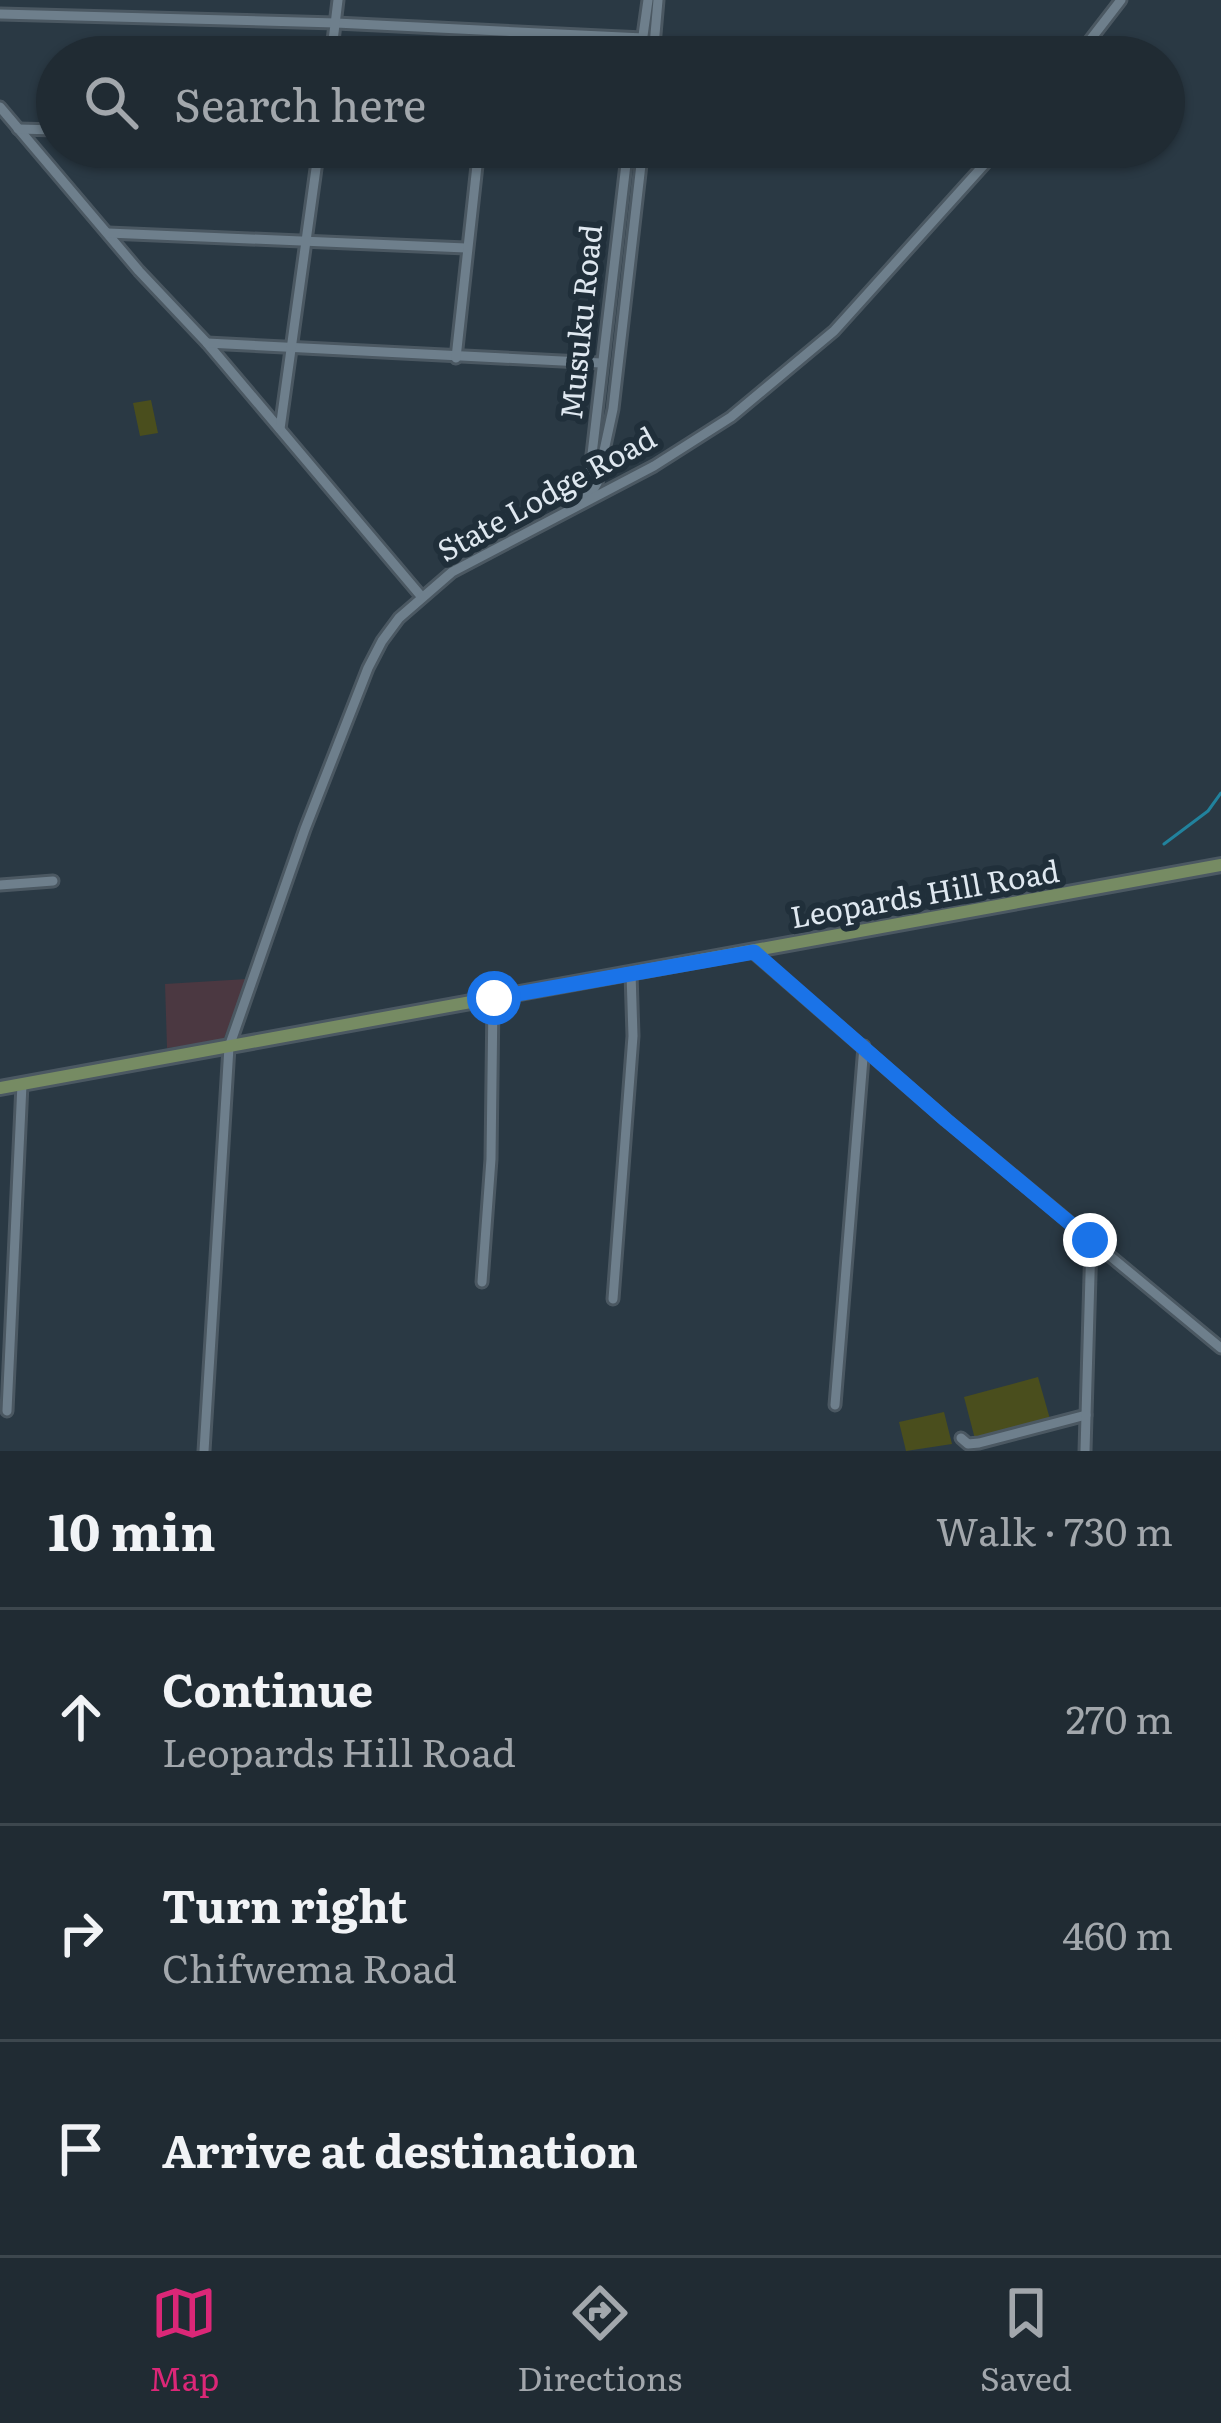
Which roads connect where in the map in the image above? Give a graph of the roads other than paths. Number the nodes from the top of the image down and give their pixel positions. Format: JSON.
{"nodes":[{"id":1,"x":338,"y":0,"type":"edge"},
{"id":2,"x":648,"y":0,"type":"edge"},
{"id":3,"x":658,"y":0,"type":"edge"},
{"id":4,"x":1121,"y":0,"type":"edge"},
{"id":5,"x":0,"y":14,"type":"edge"},
{"id":6,"x":335,"y":23,"type":"junction"},
{"id":7,"x":333,"y":36,"type":"edge"},
{"id":8,"x":602,"y":36,"type":"edge"},
{"id":9,"x":643,"y":36,"type":"edge"},
{"id":10,"x":655,"y":36,"type":"edge"},
{"id":11,"x":1093,"y":36,"type":"edge"},
{"id":12,"x":0,"y":107,"type":"edge"},
{"id":13,"x":18,"y":129,"type":"junction"},
{"id":14,"x":36,"y":129,"type":"edge"},
{"id":15,"x":36,"y":150,"type":"edge"},
{"id":16,"x":52,"y":168,"type":"edge"},
{"id":17,"x":318,"y":168,"type":"edge"},
{"id":18,"x":476,"y":168,"type":"edge"},
{"id":19,"x":624,"y":168,"type":"edge"},
{"id":20,"x":642,"y":168,"type":"edge"},
{"id":21,"x":981,"y":168,"type":"edge"},
{"id":22,"x":108,"y":233,"type":"junction"},
{"id":23,"x":309,"y":241,"type":"junction"},
{"id":24,"x":466,"y":248,"type":"junction"},
{"id":25,"x":207,"y":343,"type":"junction"},
{"id":26,"x":294,"y":348,"type":"junction"},
{"id":27,"x":456,"y":358,"type":"junction"},
{"id":28,"x":602,"y":363,"type":"junction"},
{"id":29,"x":280,"y":430,"type":"junction"},
{"id":30,"x":586,"y":502,"type":"junction"},
{"id":31,"x":422,"y":596,"type":"junction"},
{"id":32,"x":1221,"y":866,"type":"edge"},
{"id":33,"x":52,"y":881,"type":"dead end"},
{"id":34,"x":0,"y":885,"type":"edge"},
{"id":35,"x":754,"y":952,"type":"junction"},
{"id":36,"x":631,"y":973,"type":"junction"},
{"id":37,"x":494,"y":998,"type":"junction"},
{"id":38,"x":864,"y":1046,"type":"junction"},
{"id":39,"x":230,"y":1047,"type":"junction"},
{"id":40,"x":22,"y":1084,"type":"junction"},
{"id":41,"x":0,"y":1088,"type":"edge"},
{"id":42,"x":1090,"y":1240,"type":"junction"},
{"id":43,"x":482,"y":1282,"type":"dead end"},
{"id":44,"x":614,"y":1299,"type":"dead end"},
{"id":45,"x":1221,"y":1348,"type":"edge"},
{"id":46,"x":835,"y":1405,"type":"dead end"},
{"id":47,"x":7,"y":1411,"type":"dead end"},
{"id":48,"x":1086,"y":1414,"type":"junction"},
{"id":49,"x":962,"y":1438,"type":"dead end"},
{"id":50,"x":204,"y":1451,"type":"edge"},
{"id":51,"x":1085,"y":1451,"type":"edge"}],
"edges":[{"from":1,"to":6,"type":"street"},
{"from":2,"to":9,"type":"street"},
{"from":3,"to":10,"type":"street"},
{"from":4,"to":11,"type":"street"},
{"from":5,"to":6,"type":"street"},
{"from":6,"to":7,"type":"street"},
{"from":6,"to":8,"type":"street"},
{"from":12,"to":13,"type":"street"},
{"from":13,"to":14,"type":"street"},
{"from":13,"to":15,"type":"street"},
{"from":16,"to":22,"type":"street"},
{"from":17,"to":23,"type":"street"},
{"from":18,"to":24,"type":"street"},
{"from":19,"to":28,"type":"street","name":"Musuku Road"},
{"from":20,"to":30,"type":"street"},
{"from":21,"to":30,"type":"street","name":"State Lodge Road"},
{"from":22,"to":23,"type":"street"},
{"from":22,"to":25,"type":"street"},
{"from":23,"to":24,"type":"street"},
{"from":23,"to":26,"type":"street"},
{"from":24,"to":27,"type":"street"},
{"from":25,"to":26,"type":"street"},
{"from":25,"to":29,"type":"street"},
{"from":26,"to":27,"type":"street"},
{"from":26,"to":29,"type":"street"},
{"from":27,"to":28,"type":"street"},
{"from":28,"to":30,"type":"street","name":"Musuku Road"},
{"from":29,"to":31,"type":"street"},
{"from":30,"to":31,"type":"street","name":"State Lodge Road"},
{"from":31,"to":39,"type":"street","name":"State Lodge Road"},
{"from":32,"to":35,"type":"main road","name":"Leopards Hill Road"},
{"from":33,"to":34,"type":"street"},
{"from":35,"to":36,"type":"main road","name":"Leopards Hill Road"},
{"from":35,"to":38,"type":"street"},
{"from":36,"to":37,"type":"main road","name":"Leopards Hill Road"},
{"from":36,"to":44,"type":"street"},
{"from":37,"to":39,"type":"main road","name":"Leopards Hill Road"},
{"from":37,"to":43,"type":"street"},
{"from":38,"to":42,"type":"street"},
{"from":38,"to":46,"type":"street"},
{"from":39,"to":40,"type":"main road","name":"Leopards Hill Road"},
{"from":39,"to":50,"type":"street","name":"State Lodge Road"},
{"from":40,"to":41,"type":"main road","name":"Leopards Hill Road"},
{"from":40,"to":47,"type":"street"},
{"from":42,"to":45,"type":"street"},
{"from":42,"to":48,"type":"street"},
{"from":48,"to":49,"type":"street"},
{"from":48,"to":51,"type":"street"}]}
